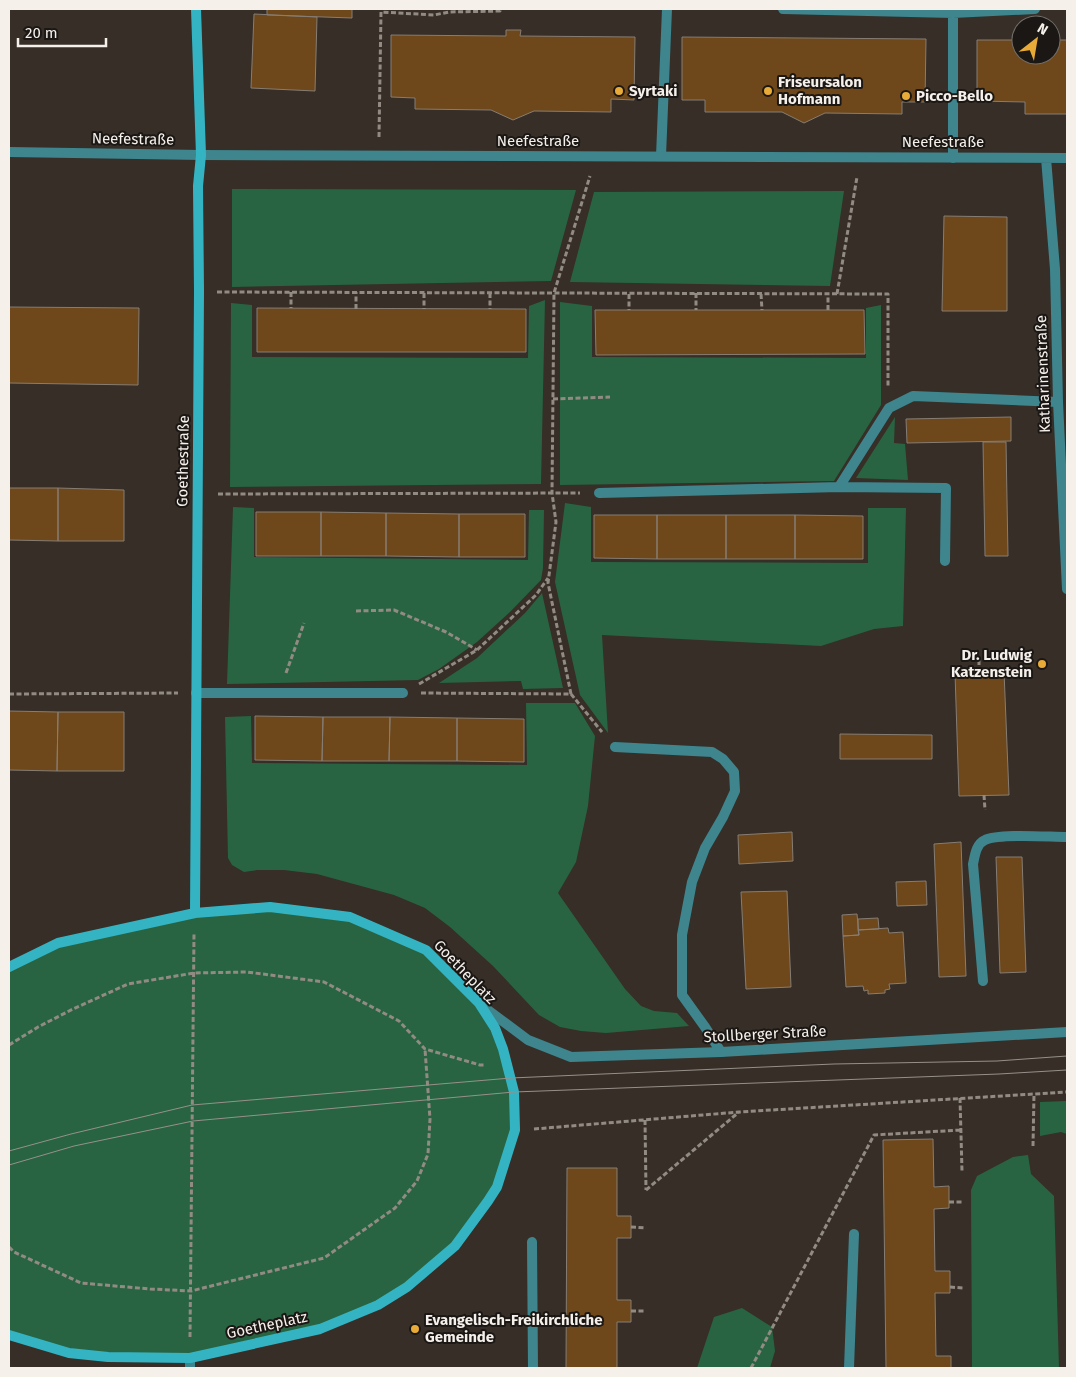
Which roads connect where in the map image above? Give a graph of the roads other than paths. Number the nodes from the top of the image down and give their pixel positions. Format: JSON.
{"nodes":[{"id":1,"x":196,"y":9,"type":"edge"},
{"id":2,"x":667,"y":9,"type":"edge"},
{"id":3,"x":783,"y":9,"type":"edge"},
{"id":4,"x":1035,"y":9,"type":"edge"},
{"id":5,"x":953,"y":13,"type":"junction"},
{"id":6,"x":9,"y":152,"type":"edge"},
{"id":7,"x":201,"y":154,"type":"junction"},
{"id":8,"x":661,"y":156,"type":"junction"},
{"id":9,"x":953,"y":158,"type":"junction"},
{"id":10,"x":1046,"y":158,"type":"junction"},
{"id":11,"x":1067,"y":158,"type":"edge"},
{"id":12,"x":1058,"y":402,"type":"junction"},
{"id":13,"x":839,"y":487,"type":"junction"},
{"id":14,"x":599,"y":494,"type":"road end"},
{"id":15,"x":945,"y":562,"type":"dead end"},
{"id":16,"x":1067,"y":589,"type":"edge"},
{"id":17,"x":196,"y":693,"type":"junction"},
{"id":18,"x":404,"y":693,"type":"road end"},
{"id":19,"x":615,"y":747,"type":"road end"},
{"id":20,"x":1067,"y":837,"type":"edge"},
{"id":21,"x":194,"y":913,"type":"junction"},
{"id":22,"x":9,"y":967,"type":"edge"},
{"id":23,"x":983,"y":981,"type":"dead end"},
{"id":24,"x":479,"y":1003,"type":"junction"},
{"id":25,"x":1067,"y":1032,"type":"edge"},
{"id":26,"x":721,"y":1052,"type":"junction"},
{"id":27,"x":854,"y":1234,"type":"dead end"},
{"id":28,"x":532,"y":1242,"type":"dead end"},
{"id":29,"x":9,"y":1335,"type":"edge"},
{"id":30,"x":190,"y":1363,"type":"edge"},
{"id":31,"x":533,"y":1368,"type":"edge"},
{"id":32,"x":849,"y":1368,"type":"edge"}],
"edges":[{"from":1,"to":7,"type":"main road","name":"Goethestraße"},
{"from":2,"to":8,"type":"street"},
{"from":3,"to":5,"type":"street"},
{"from":4,"to":5,"type":"street"},
{"from":5,"to":9,"type":"street"},
{"from":6,"to":7,"type":"street","name":"Neefestraße"},
{"from":7,"to":8,"type":"street","name":"Neefestraße"},
{"from":7,"to":17,"type":"main road","name":"Goethestraße"},
{"from":8,"to":9,"type":"street","name":"Neefestraße"},
{"from":9,"to":10,"type":"street","name":"Neefestraße"},
{"from":10,"to":11,"type":"street","name":"Neefestraße"},
{"from":10,"to":12,"type":"street","name":"Katharinenstraße"},
{"from":12,"to":13,"type":"street"},
{"from":12,"to":16,"type":"street","name":"Katharinenstraße"},
{"from":13,"to":14,"type":"street"},
{"from":13,"to":15,"type":"street"},
{"from":17,"to":18,"type":"street"},
{"from":17,"to":21,"type":"main road","name":"Goethestraße"},
{"from":19,"to":26,"type":"street"},
{"from":20,"to":23,"type":"street"},
{"from":21,"to":22,"type":"main road","name":"Goetheplatz"},
{"from":21,"to":24,"type":"main road","name":"Goetheplatz"},
{"from":24,"to":26,"type":"street","name":"Stollberger Straße"},
{"from":24,"to":30,"type":"main road","name":"Goetheplatz"},
{"from":25,"to":26,"type":"street","name":"Stollberger Straße"},
{"from":27,"to":32,"type":"street"},
{"from":28,"to":31,"type":"street"},
{"from":29,"to":30,"type":"main road","name":"Goetheplatz"}]}
